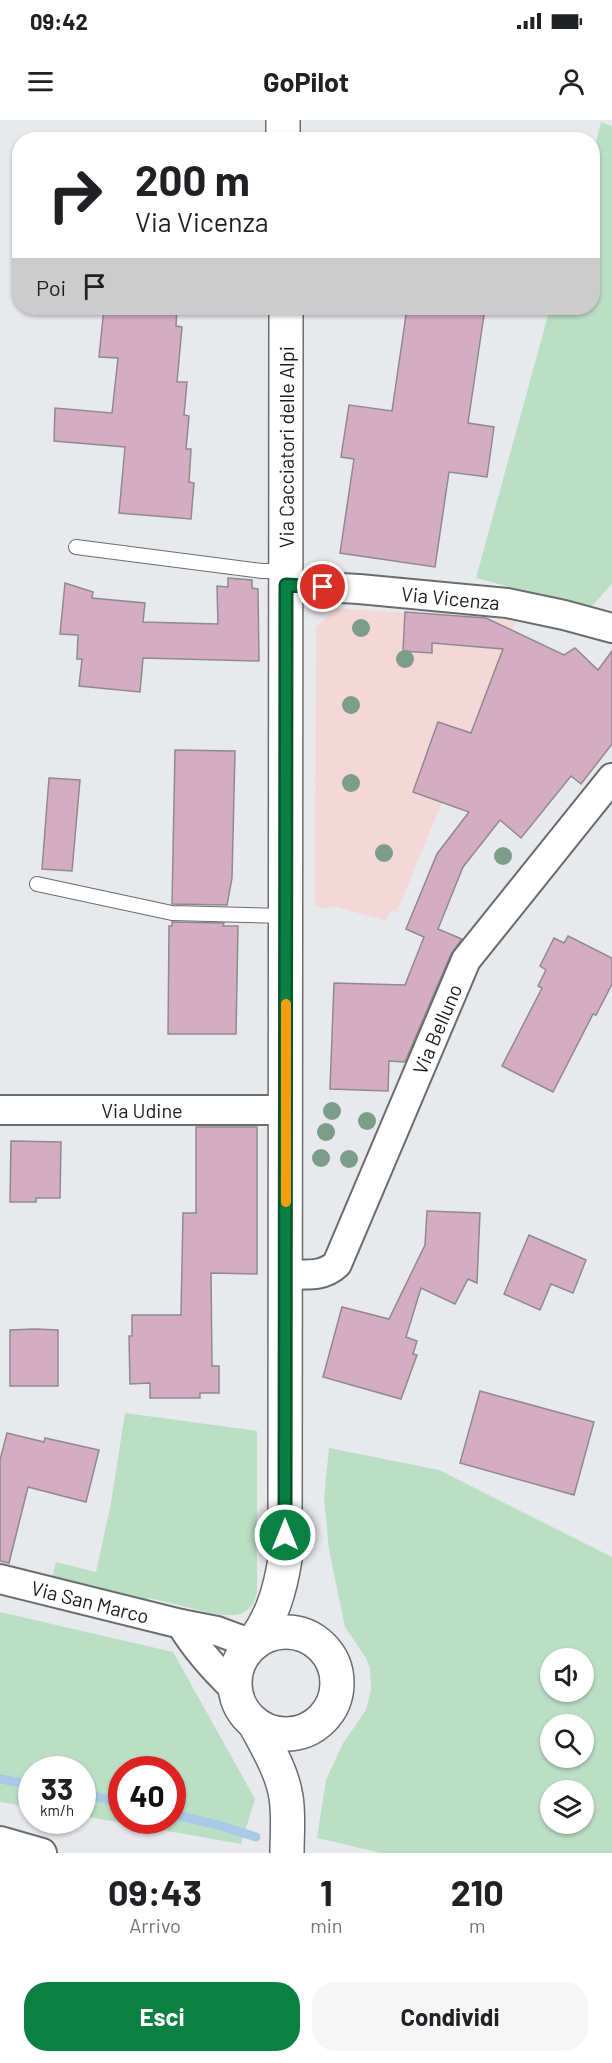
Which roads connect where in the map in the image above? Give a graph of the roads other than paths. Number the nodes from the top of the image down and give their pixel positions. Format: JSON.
{"nodes":[{"id":1,"x":286,"y":315,"type":"edge"},
{"id":2,"x":76,"y":547,"type":"dead end"},
{"id":3,"x":286,"y":578,"type":"junction"},
{"id":4,"x":612,"y":628,"type":"edge"},
{"id":5,"x":612,"y":778,"type":"edge"},
{"id":6,"x":37,"y":884,"type":"dead end"},
{"id":7,"x":286,"y":916,"type":"junction"},
{"id":8,"x":0,"y":1110,"type":"edge"},
{"id":9,"x":286,"y":1110,"type":"junction"},
{"id":10,"x":286,"y":1274,"type":"junction"},
{"id":11,"x":285,"y":1558,"type":"junction"},
{"id":12,"x":0,"y":1579,"type":"edge"},
{"id":13,"x":181,"y":1624,"type":"junction"},
{"id":14,"x":252,"y":1644,"type":"junction"},
{"id":15,"x":325,"y":1648,"type":"junction"},
{"id":16,"x":235,"y":1689,"type":"junction"},
{"id":17,"x":321,"y":1720,"type":"junction"},
{"id":18,"x":255,"y":1724,"type":"junction"},
{"id":19,"x":288,"y":1809,"type":"junction"},
{"id":20,"x":0,"y":1841,"type":"edge"},
{"id":21,"x":42,"y":1853,"type":"edge"},
{"id":22,"x":287,"y":1853,"type":"edge"}],
"edges":[{"from":1,"to":3,"type":"street","name":"Via Cacciatori delle Alpi"},
{"from":2,"to":3,"type":"lane"},
{"from":3,"to":4,"type":"street","name":"Via Vicenza"},
{"from":3,"to":7,"type":"street","name":"Via Cacciatori delle Alpi"},
{"from":5,"to":10,"type":"street","name":"Via Belluno"},
{"from":6,"to":7,"type":"lane"},
{"from":7,"to":9,"type":"street","name":"Via Cacciatori delle Alpi"},
{"from":8,"to":9,"type":"street","name":"Via Udine"},
{"from":9,"to":10,"type":"street","name":"Via Cacciatori delle Alpi"},
{"from":10,"to":11,"type":"street","name":"Via Cacciatori delle Alpi"},
{"from":11,"to":14,"type":"street","name":"Via Cacciatori delle Alpi"},
{"from":11,"to":15,"type":"street","name":"Via Cacciatori delle Alpi"},
{"from":12,"to":13,"type":"street","name":"Via San Marco"},
{"from":13,"to":14,"type":"street","name":"Via San Marco"},
{"from":13,"to":16,"type":"street"},
{"from":14,"to":15,"type":"street"},
{"from":14,"to":16,"type":"street","name":"Via Cacciatori delle Alpi"},
{"from":15,"to":17,"type":"street","name":"Via Cacciatori delle Alpi"},
{"from":16,"to":18,"type":"street","name":"Via Cacciatori delle Alpi"},
{"from":17,"to":18,"type":"street"},
{"from":17,"to":19,"type":"street","name":"Via Cacciatori delle Alpi"},
{"from":18,"to":19,"type":"street","name":"Via Cacciatori delle Alpi"},
{"from":19,"to":22,"type":"street","name":"Via Cacciatori delle Alpi"},
{"from":20,"to":21,"type":"street"}]}
